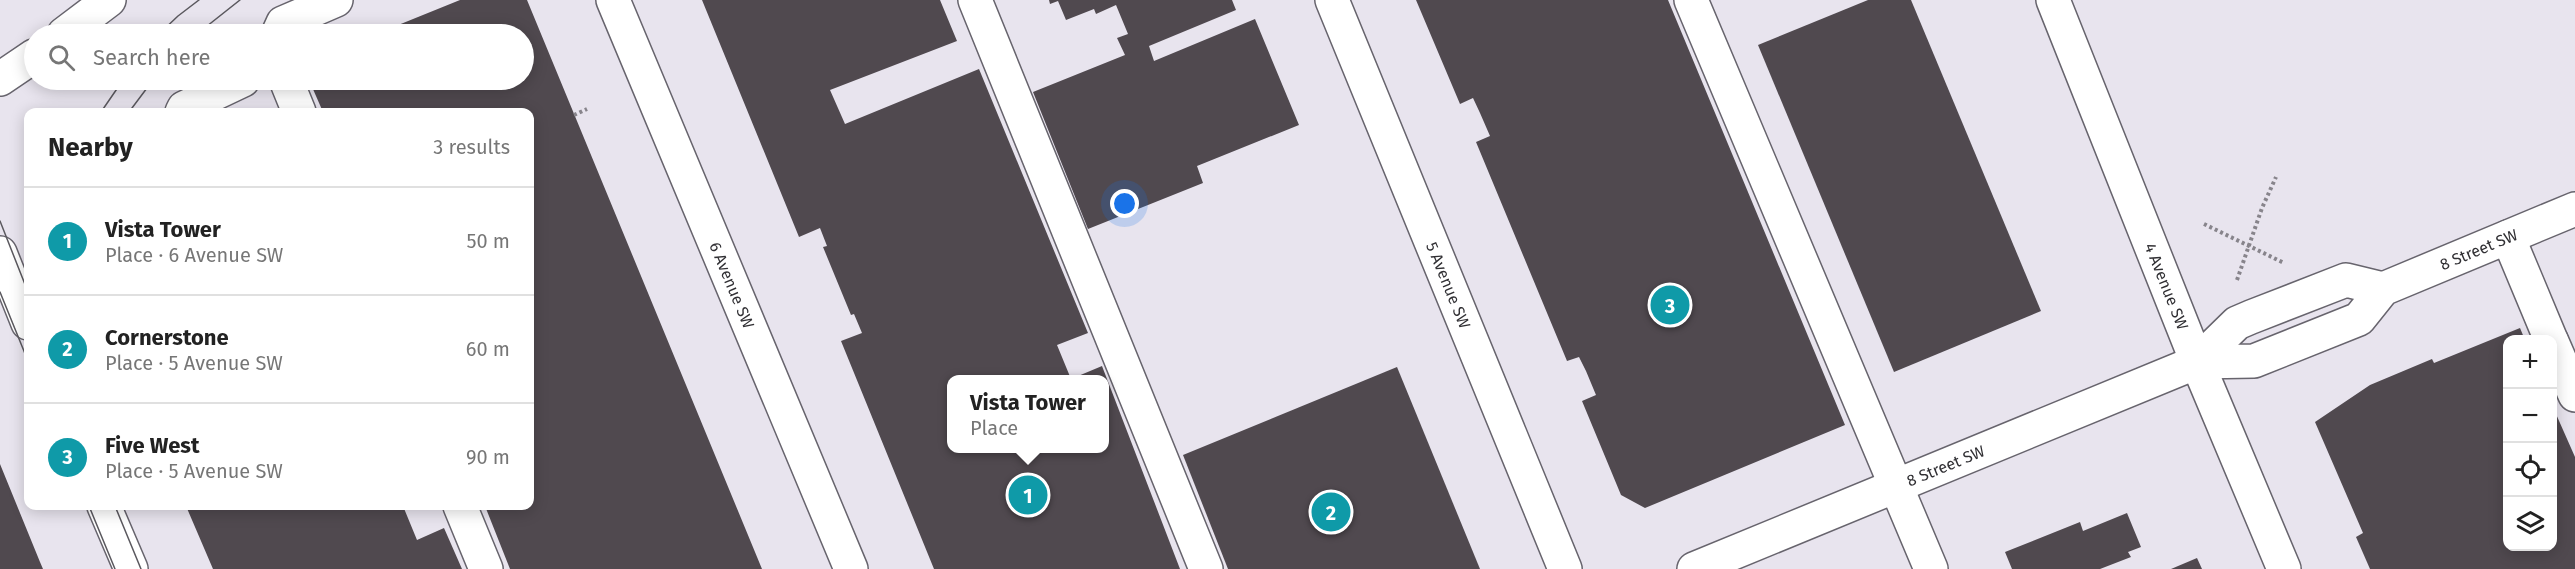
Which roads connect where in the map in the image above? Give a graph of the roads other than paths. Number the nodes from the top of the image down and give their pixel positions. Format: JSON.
{"nodes":[{"id":1,"x":109,"y":0,"type":"edge"},
{"id":2,"x":336,"y":0,"type":"edge"},
{"id":3,"x":614,"y":0,"type":"edge"},
{"id":4,"x":975,"y":0,"type":"edge"},
{"id":5,"x":1332,"y":0,"type":"edge"},
{"id":6,"x":1691,"y":0,"type":"edge"},
{"id":7,"x":2053,"y":0,"type":"edge"},
{"id":8,"x":77,"y":24,"type":"edge"},
{"id":9,"x":283,"y":24,"type":"edge"},
{"id":10,"x":24,"y":63,"type":"edge"},
{"id":11,"x":0,"y":79,"type":"edge"},
{"id":12,"x":222,"y":90,"type":"edge"},
{"id":13,"x":290,"y":90,"type":"edge"},
{"id":14,"x":184,"y":108,"type":"edge"},
{"id":15,"x":298,"y":108,"type":"edge"},
{"id":16,"x":2575,"y":209,"type":"edge"},
{"id":17,"x":2508,"y":237,"type":"junction"},
{"id":18,"x":0,"y":253,"type":"edge"},
{"id":19,"x":24,"y":312,"type":"edge"},
{"id":20,"x":2549,"y":335,"type":"edge"},
{"id":21,"x":2557,"y":353,"type":"edge"},
{"id":22,"x":2197,"y":362,"type":"junction"},
{"id":23,"x":2575,"y":396,"type":"edge"},
{"id":24,"x":1896,"y":486,"type":"junction"},
{"id":25,"x":106,"y":510,"type":"edge"},
{"id":26,"x":462,"y":510,"type":"edge"},
{"id":27,"x":131,"y":569,"type":"edge"},
{"id":28,"x":486,"y":569,"type":"edge"},
{"id":29,"x":851,"y":569,"type":"edge"},
{"id":30,"x":1206,"y":569,"type":"edge"},
{"id":31,"x":1565,"y":569,"type":"edge"},
{"id":32,"x":1694,"y":569,"type":"edge"},
{"id":33,"x":1931,"y":569,"type":"edge"},
{"id":34,"x":2284,"y":569,"type":"edge"}],
"edges":[{"from":1,"to":8,"type":"main road"},
{"from":2,"to":9,"type":"main road"},
{"from":3,"to":29,"type":"main road","name":"6 Avenue SW"},
{"from":4,"to":30,"type":"main road"},
{"from":5,"to":31,"type":"main road","name":"5 Avenue SW"},
{"from":6,"to":24,"type":"main road"},
{"from":7,"to":22,"type":"main road","name":"4 Avenue SW"},
{"from":10,"to":11,"type":"main road"},
{"from":12,"to":14,"type":"main road"},
{"from":13,"to":15,"type":"main road"},
{"from":16,"to":17,"type":"main road","name":"8 Street SW"},
{"from":17,"to":20,"type":"main road"},
{"from":17,"to":22,"type":"main road","name":"8 Street SW"},
{"from":18,"to":19,"type":"main road"},
{"from":21,"to":23,"type":"main road"},
{"from":22,"to":24,"type":"main road","name":"8 Street SW"},
{"from":22,"to":34,"type":"main road","name":"4 Avenue SW"},
{"from":24,"to":32,"type":"main road","name":"8 Street SW"},
{"from":24,"to":33,"type":"main road"},
{"from":25,"to":27,"type":"main road"},
{"from":26,"to":28,"type":"main road"}]}
